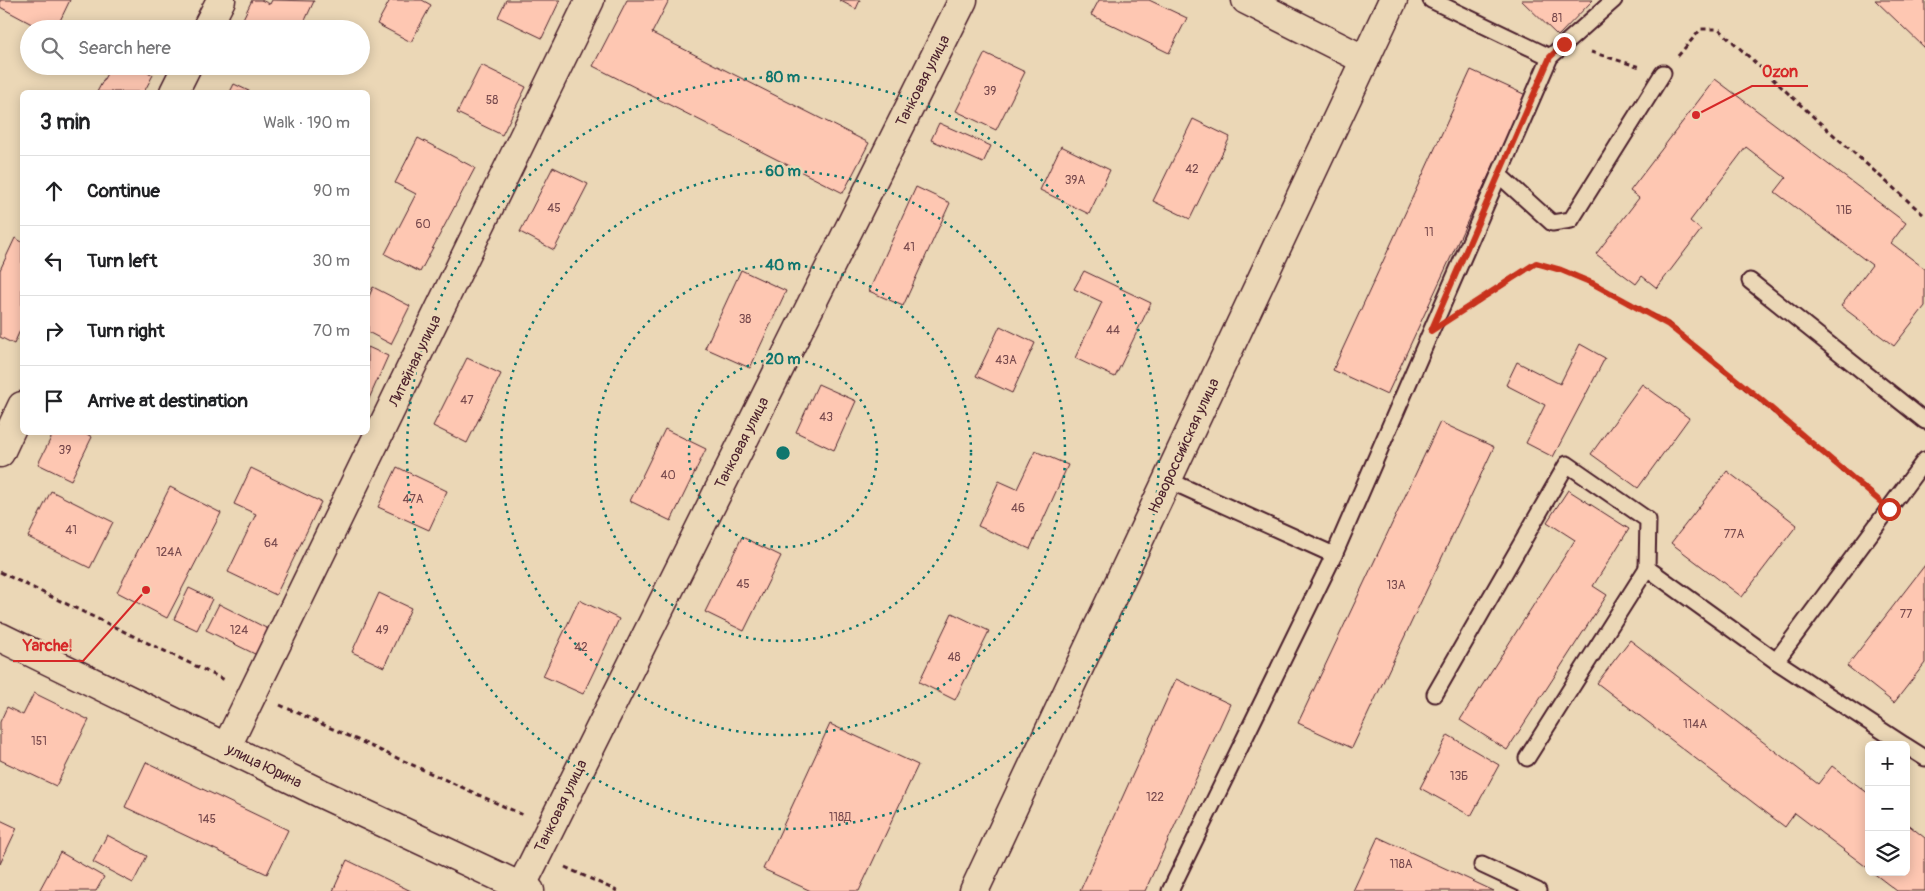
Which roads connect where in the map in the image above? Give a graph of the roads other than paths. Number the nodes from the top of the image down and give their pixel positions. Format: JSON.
{"nodes":[{"id":1,"x":221,"y":0,"type":"edge"},
{"id":2,"x":590,"y":0,"type":"edge"},
{"id":3,"x":963,"y":0,"type":"edge"},
{"id":4,"x":1246,"y":0,"type":"edge"},
{"id":5,"x":1393,"y":0,"type":"edge"},
{"id":6,"x":1431,"y":0,"type":"edge"},
{"id":7,"x":1614,"y":0,"type":"edge"},
{"id":8,"x":211,"y":20,"type":"edge"},
{"id":9,"x":1550,"y":57,"type":"junction"},
{"id":10,"x":1365,"y":60,"type":"junction"},
{"id":11,"x":1663,"y":73,"type":"road end"},
{"id":12,"x":182,"y":75,"type":"edge"},
{"id":13,"x":175,"y":90,"type":"edge"},
{"id":14,"x":1498,"y":176,"type":"junction"},
{"id":15,"x":1750,"y":281,"type":"dead end"},
{"id":16,"x":20,"y":410,"type":"edge"},
{"id":17,"x":1925,"y":421,"type":"edge"},
{"id":18,"x":0,"y":453,"type":"edge"},
{"id":19,"x":1925,"y":460,"type":"edge"},
{"id":20,"x":1168,"y":480,"type":"junction"},
{"id":21,"x":1334,"y":555,"type":"junction"},
{"id":22,"x":1647,"y":568,"type":"junction"},
{"id":23,"x":0,"y":637,"type":"edge"},
{"id":24,"x":1776,"y":661,"type":"junction"},
{"id":25,"x":1435,"y":694,"type":"dead end"},
{"id":26,"x":1899,"y":741,"type":"edge"},
{"id":27,"x":226,"y":748,"type":"junction"},
{"id":28,"x":1910,"y":748,"type":"edge"},
{"id":29,"x":1527,"y":758,"type":"dead end"},
{"id":30,"x":1925,"y":758,"type":"edge"},
{"id":31,"x":1482,"y":865,"type":"dead end"},
{"id":32,"x":525,"y":889,"type":"edge"},
{"id":33,"x":974,"y":891,"type":"edge"},
{"id":34,"x":1170,"y":891,"type":"edge"},
{"id":35,"x":1538,"y":891,"type":"edge"}],
"edges":[{"from":1,"to":8,"type":"street"},
{"from":2,"to":27,"type":"street","name":"Литейная улица"},
{"from":3,"to":32,"type":"street","name":"Танковая улица"},
{"from":4,"to":10,"type":"street"},
{"from":5,"to":10,"type":"street","name":"Новороссийская улица"},
{"from":6,"to":9,"type":"lane"},
{"from":7,"to":9,"type":"lane"},
{"from":9,"to":14,"type":"lane"},
{"from":10,"to":20,"type":"street","name":"Новороссийская улица"},
{"from":11,"to":14,"type":"lane"},
{"from":12,"to":13,"type":"street"},
{"from":14,"to":21,"type":"lane"},
{"from":15,"to":17,"type":"lane"},
{"from":16,"to":18,"type":"street"},
{"from":19,"to":24,"type":"lane"},
{"from":20,"to":21,"type":"lane"},
{"from":20,"to":33,"type":"street","name":"Новороссийская улица"},
{"from":21,"to":34,"type":"lane"},
{"from":22,"to":24,"type":"lane"},
{"from":22,"to":25,"type":"lane"},
{"from":22,"to":29,"type":"lane"},
{"from":23,"to":27,"type":"street","name":"улица Юрина"},
{"from":24,"to":26,"type":"lane"},
{"from":27,"to":32,"type":"street","name":"улица Юрина"},
{"from":28,"to":30,"type":"lane"},
{"from":31,"to":35,"type":"lane"}]}
